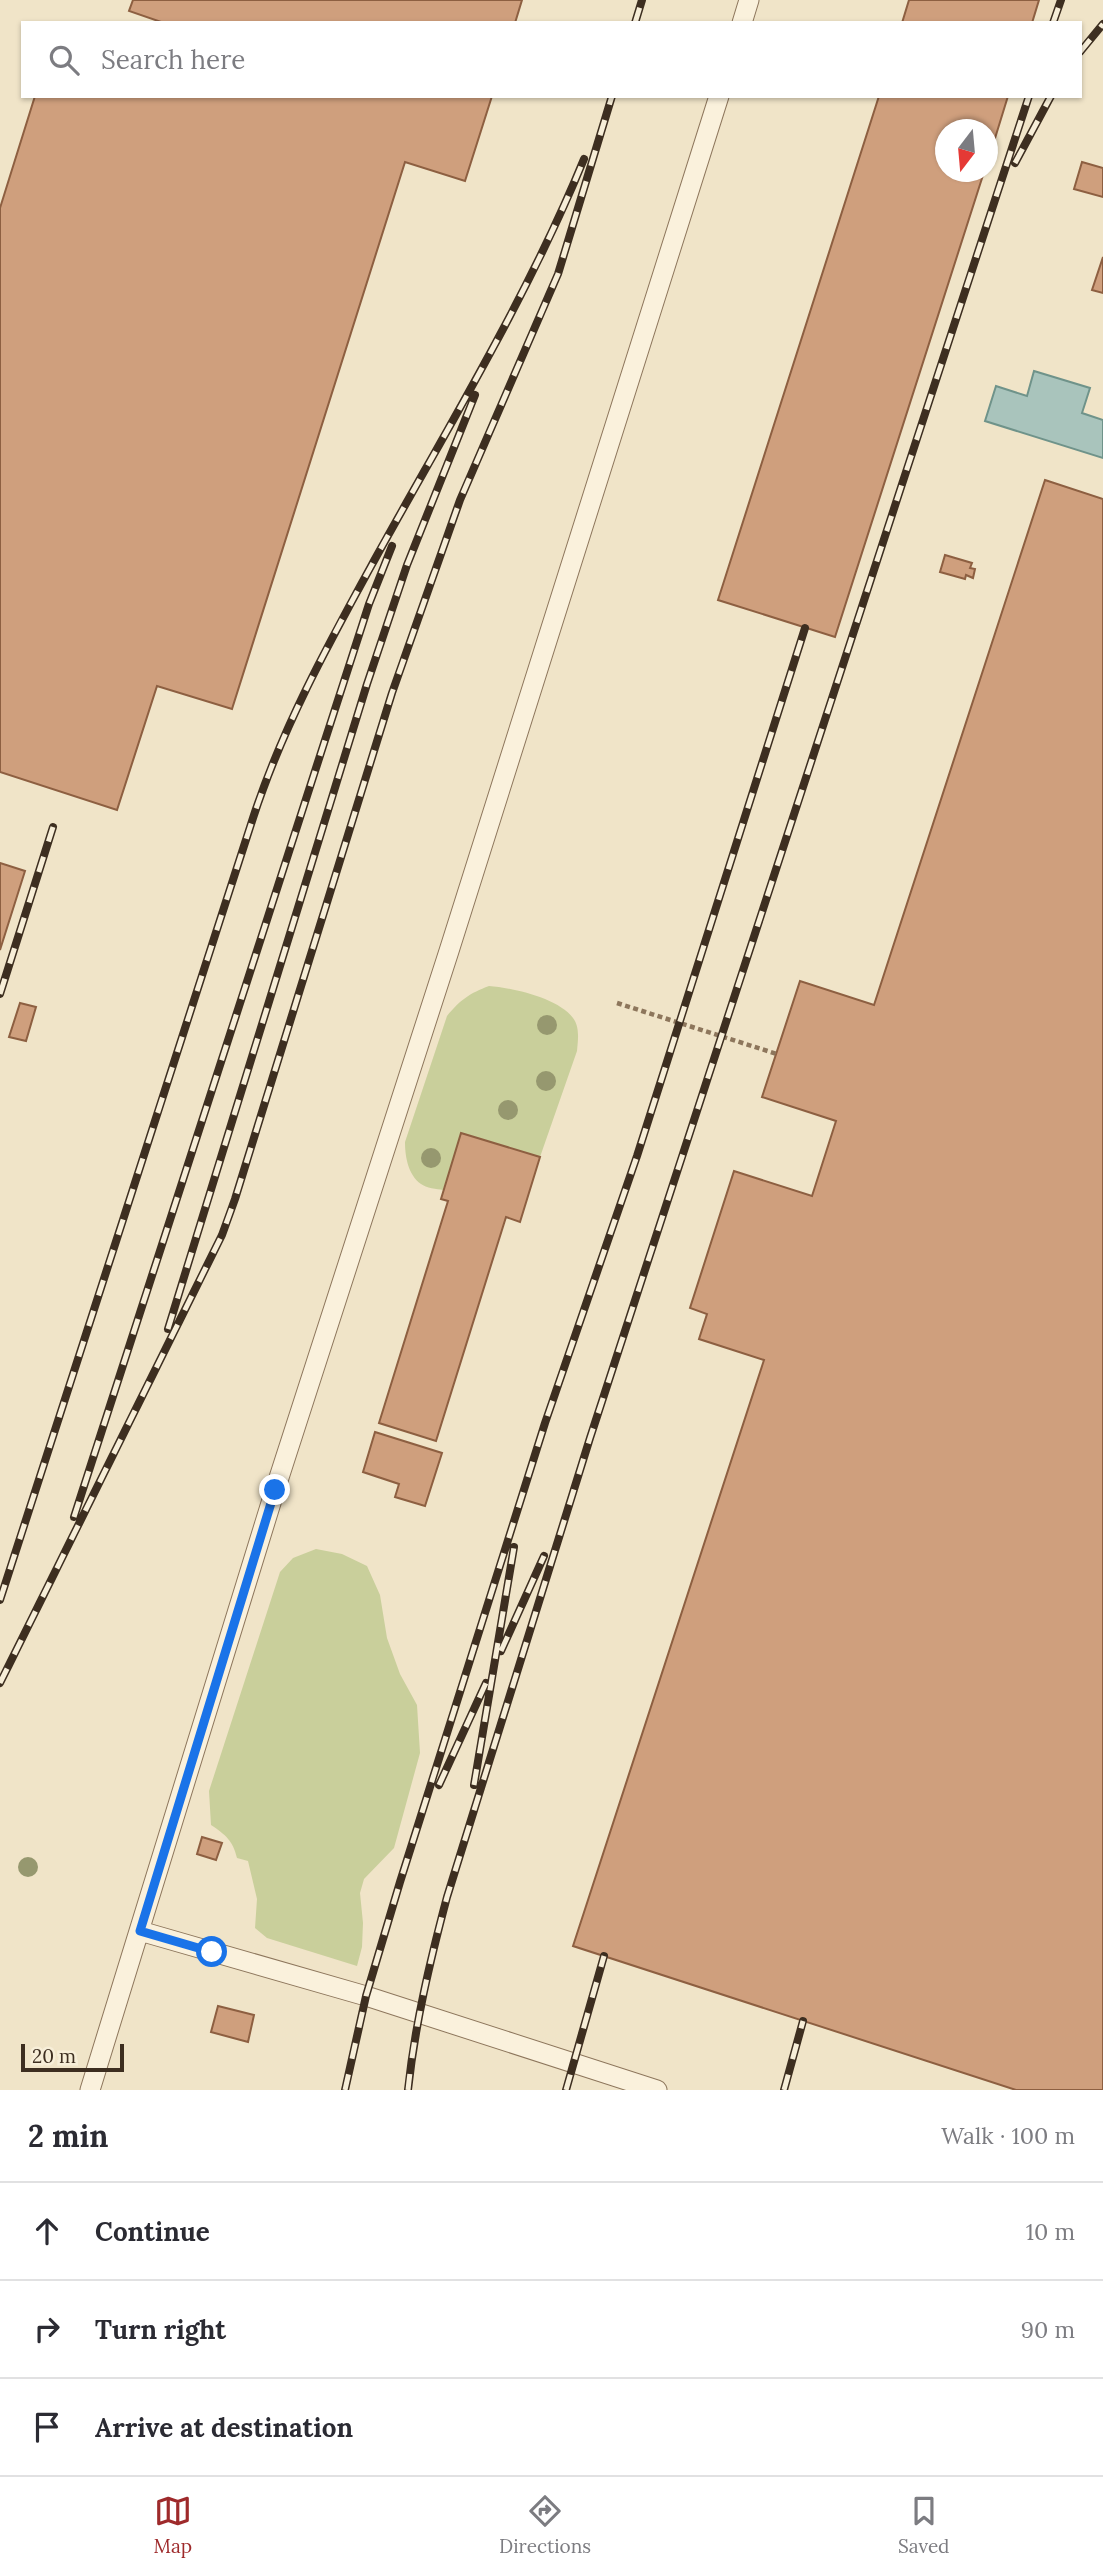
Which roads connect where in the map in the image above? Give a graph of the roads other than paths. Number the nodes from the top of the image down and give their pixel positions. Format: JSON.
{"nodes":[{"id":1,"x":749,"y":0,"type":"edge"},
{"id":2,"x":743,"y":21,"type":"edge"},
{"id":3,"x":718,"y":98,"type":"edge"},
{"id":4,"x":140,"y":1931,"type":"junction"},
{"id":5,"x":90,"y":2090,"type":"edge"},
{"id":6,"x":657,"y":2090,"type":"edge"}],
"edges":[{"from":1,"to":2,"type":"lane"},
{"from":3,"to":4,"type":"lane"},
{"from":4,"to":5,"type":"lane"},
{"from":4,"to":6,"type":"lane"}]}
